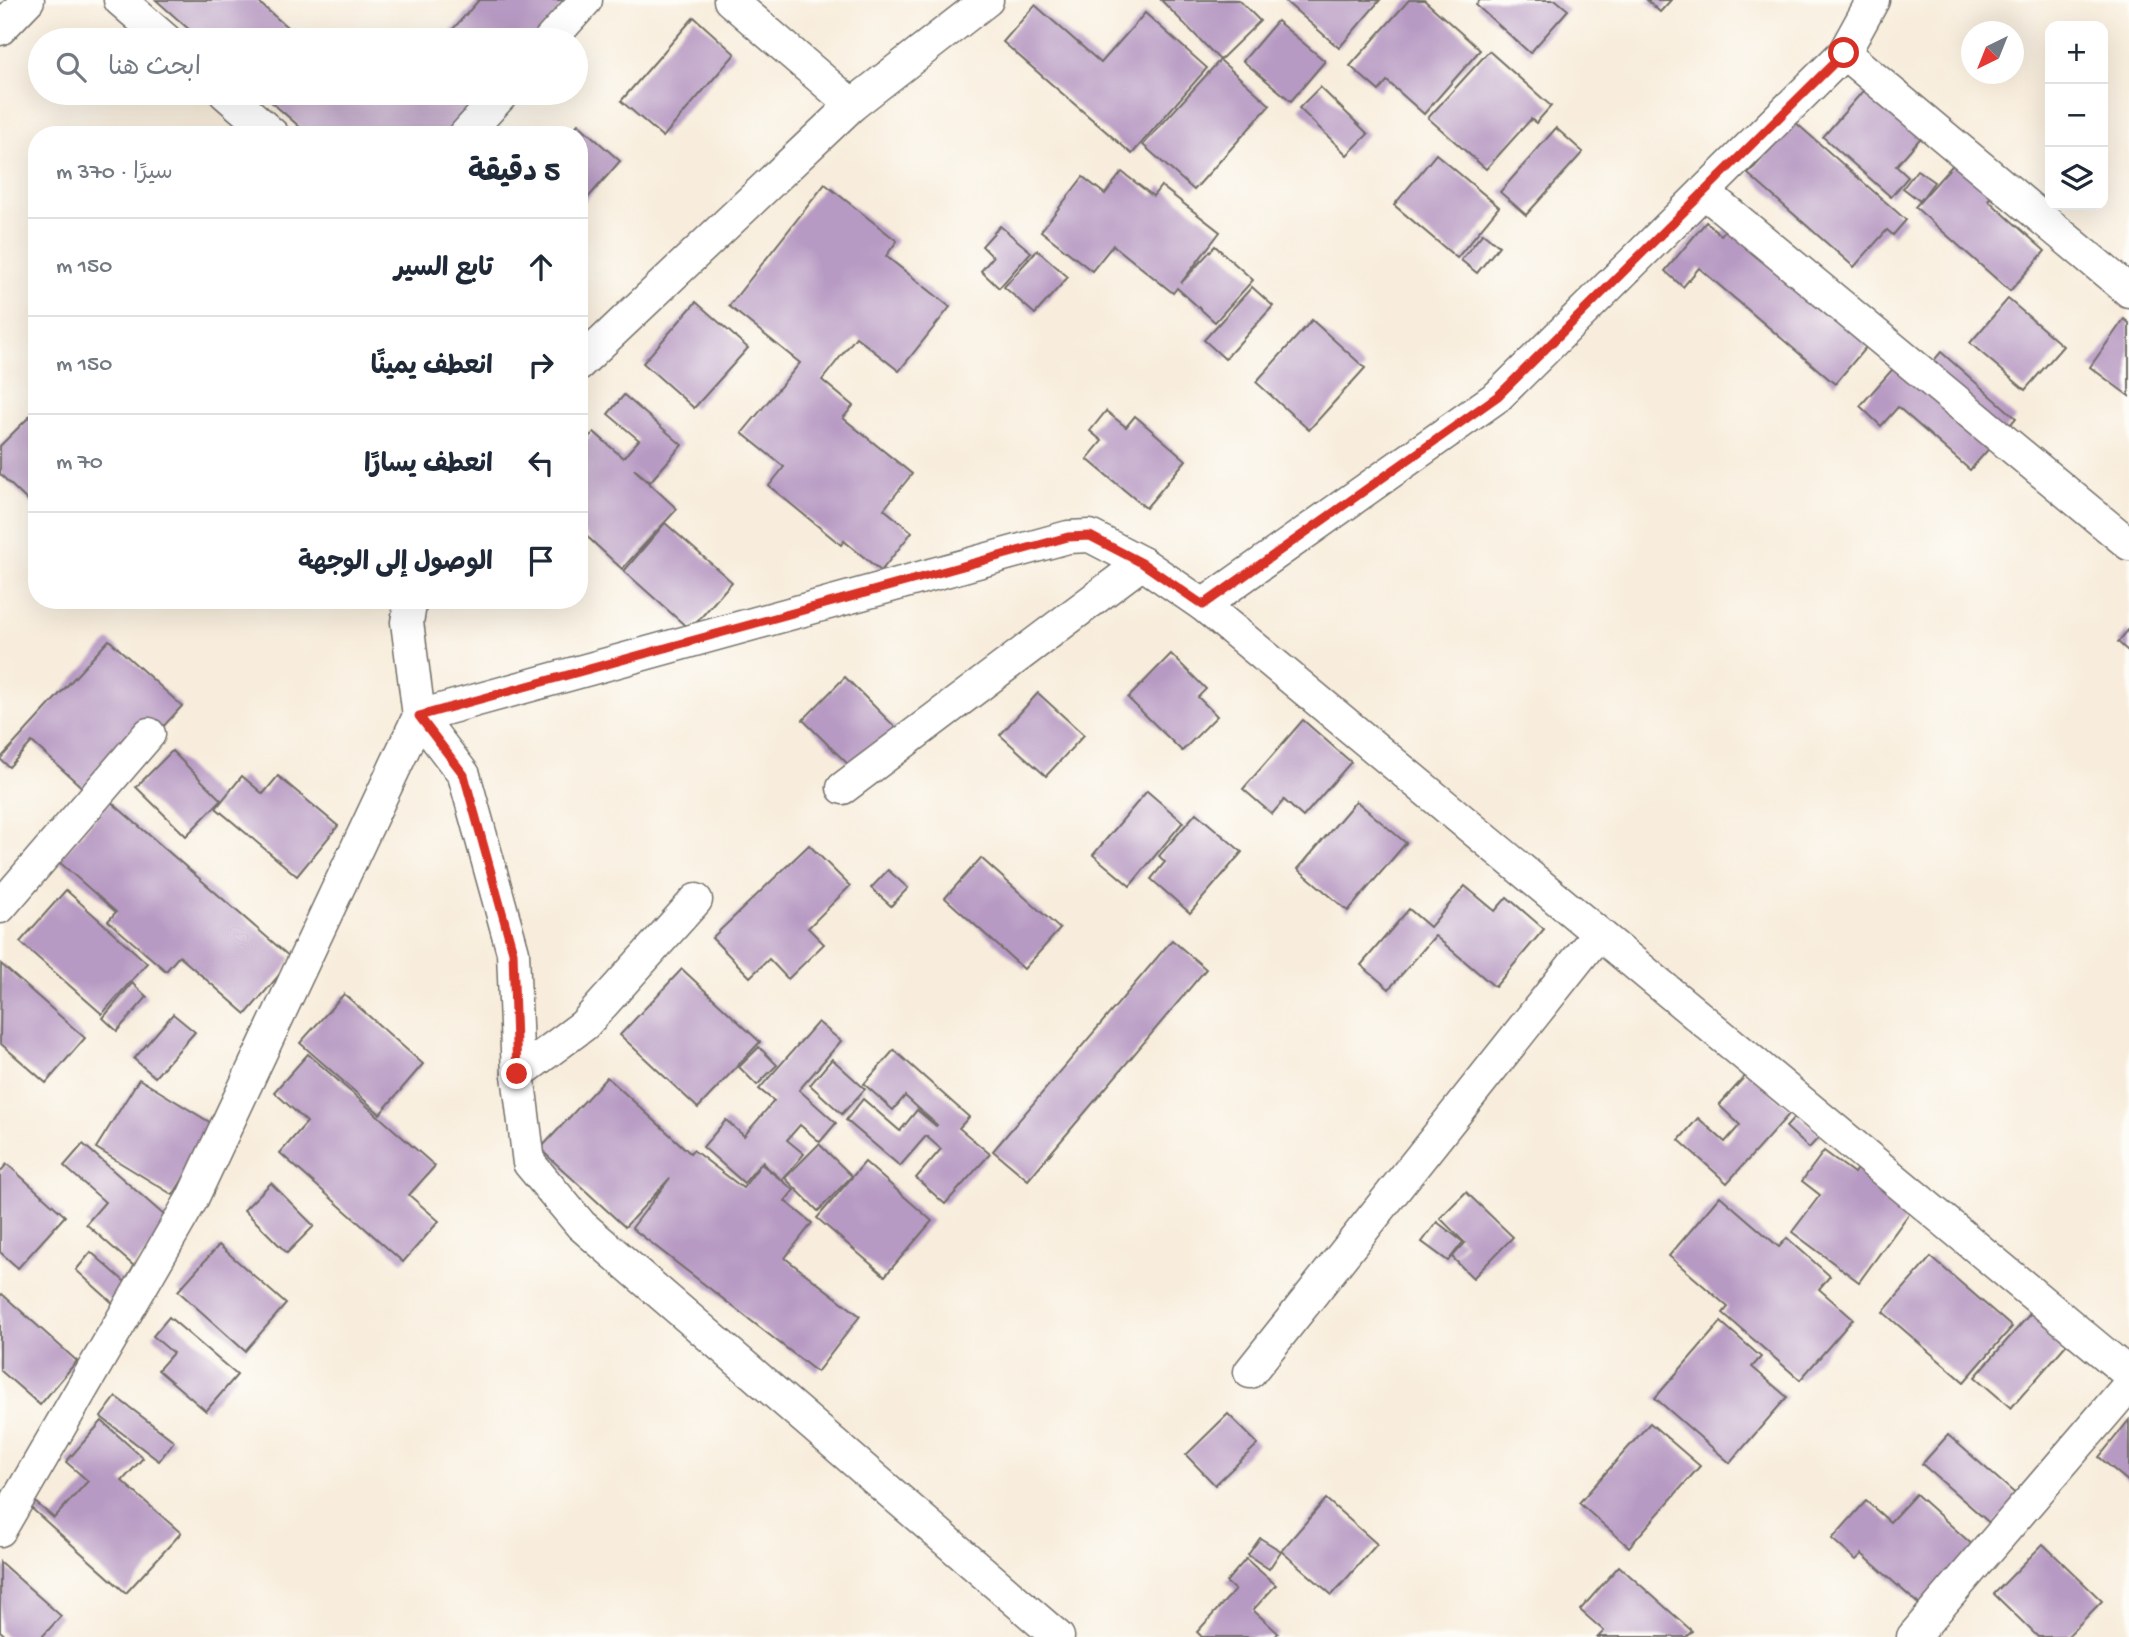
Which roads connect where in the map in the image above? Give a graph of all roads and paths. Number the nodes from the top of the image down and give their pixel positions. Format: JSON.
{"nodes":[{"id":1,"x":28,"y":0,"type":"edge"},
{"id":2,"x":120,"y":0,"type":"edge"},
{"id":3,"x":586,"y":0,"type":"edge"},
{"id":4,"x":730,"y":0,"type":"edge"},
{"id":5,"x":987,"y":0,"type":"edge"},
{"id":6,"x":1872,"y":0,"type":"edge"},
{"id":7,"x":152,"y":28,"type":"edge"},
{"id":8,"x":561,"y":28,"type":"edge"},
{"id":9,"x":0,"y":29,"type":"edge"},
{"id":10,"x":1844,"y":53,"type":"junction"},
{"id":11,"x":239,"y":105,"type":"edge"},
{"id":12,"x":492,"y":105,"type":"edge"},
{"id":13,"x":852,"y":105,"type":"junction"},
{"id":14,"x":263,"y":126,"type":"edge"},
{"id":15,"x":473,"y":126,"type":"edge"},
{"id":16,"x":1704,"y":192,"type":"junction"},
{"id":17,"x":2129,"y":291,"type":"edge"},
{"id":18,"x":588,"y":355,"type":"edge"},
{"id":19,"x":2129,"y":544,"type":"edge"},
{"id":20,"x":1142,"y":563,"type":"junction"},
{"id":21,"x":1203,"y":605,"type":"junction"},
{"id":22,"x":409,"y":609,"type":"edge"},
{"id":23,"x":419,"y":716,"type":"junction"},
{"id":24,"x":149,"y":734,"type":"dead end"},
{"id":25,"x":843,"y":788,"type":"dead end"},
{"id":26,"x":696,"y":900,"type":"dead end"},
{"id":27,"x":0,"y":907,"type":"edge"},
{"id":28,"x":1598,"y":934,"type":"junction"},
{"id":29,"x":517,"y":1074,"type":"junction"},
{"id":30,"x":1250,"y":1372,"type":"dead end"},
{"id":31,"x":2129,"y":1374,"type":"edge"},
{"id":32,"x":2129,"y":1385,"type":"edge"},
{"id":33,"x":0,"y":1530,"type":"edge"},
{"id":34,"x":1058,"y":1637,"type":"edge"},
{"id":35,"x":1913,"y":1637,"type":"edge"}],
"edges":[{"from":1,"to":9,"type":"street"},
{"from":2,"to":7,"type":"street"},
{"from":3,"to":8,"type":"street"},
{"from":4,"to":13,"type":"street"},
{"from":5,"to":13,"type":"street"},
{"from":6,"to":10,"type":"street"},
{"from":10,"to":16,"type":"street"},
{"from":10,"to":17,"type":"street"},
{"from":11,"to":14,"type":"street"},
{"from":12,"to":15,"type":"street"},
{"from":13,"to":18,"type":"street"},
{"from":16,"to":19,"type":"street"},
{"from":16,"to":21,"type":"street"},
{"from":20,"to":21,"type":"street"},
{"from":20,"to":23,"type":"street"},
{"from":20,"to":25,"type":"street"},
{"from":21,"to":28,"type":"street"},
{"from":22,"to":23,"type":"street"},
{"from":23,"to":29,"type":"street"},
{"from":23,"to":33,"type":"street"},
{"from":24,"to":27,"type":"street"},
{"from":26,"to":29,"type":"street"},
{"from":28,"to":30,"type":"street"},
{"from":28,"to":31,"type":"street"},
{"from":29,"to":34,"type":"street"},
{"from":32,"to":35,"type":"street"}]}
